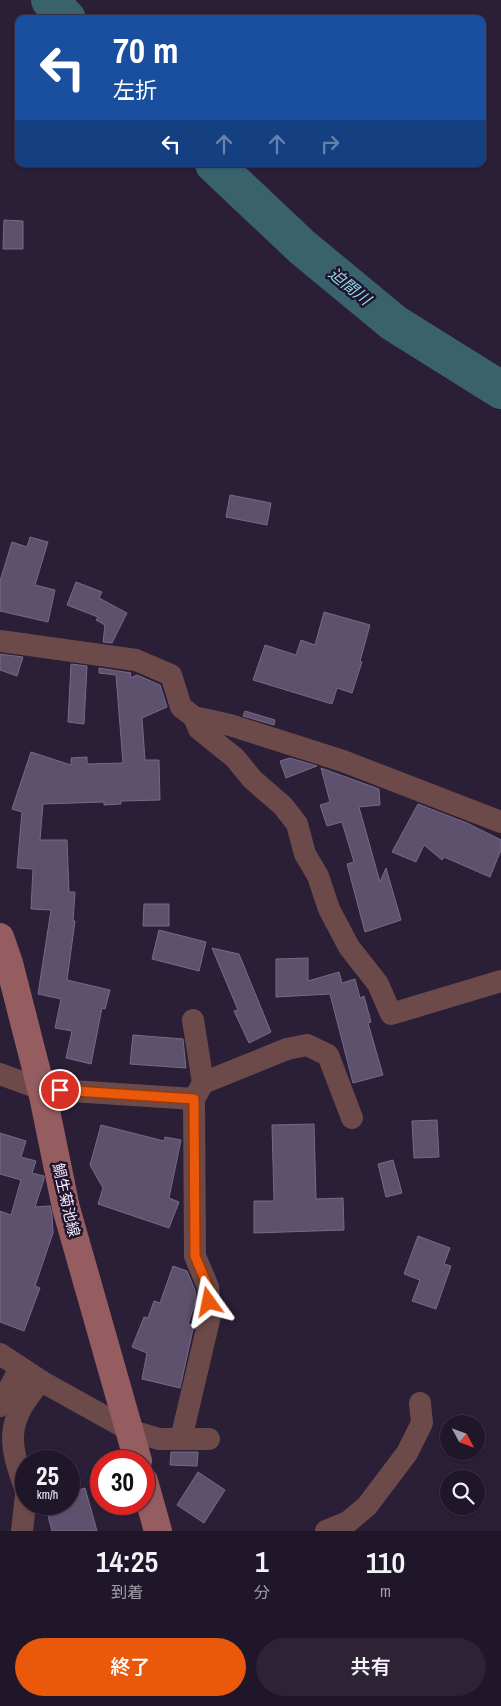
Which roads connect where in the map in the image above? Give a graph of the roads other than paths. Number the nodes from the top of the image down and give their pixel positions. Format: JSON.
{"nodes":[{"id":1,"x":0,"y":641,"type":"edge"},
{"id":2,"x":194,"y":717,"type":"junction"},
{"id":3,"x":501,"y":822,"type":"edge"},
{"id":4,"x":0,"y":937,"type":"edge"},
{"id":5,"x":501,"y":981,"type":"edge"},
{"id":6,"x":193,"y":1020,"type":"dead end"},
{"id":7,"x":0,"y":1074,"type":"edge"},
{"id":8,"x":41,"y":1089,"type":"junction"},
{"id":9,"x":198,"y":1091,"type":"junction"},
{"id":10,"x":352,"y":1118,"type":"dead end"},
{"id":11,"x":0,"y":1354,"type":"edge"},
{"id":12,"x":20,"y":1368,"type":"junction"},
{"id":13,"x":41,"y":1381,"type":"junction"},
{"id":14,"x":420,"y":1403,"type":"dead end"},
{"id":15,"x":0,"y":1406,"type":"edge"},
{"id":16,"x":129,"y":1430,"type":"junction"},
{"id":17,"x":181,"y":1439,"type":"junction"},
{"id":18,"x":209,"y":1439,"type":"dead end"},
{"id":19,"x":135,"y":1450,"type":"edge"},
{"id":20,"x":15,"y":1461,"type":"edge"},
{"id":21,"x":24,"y":1515,"type":"edge"},
{"id":22,"x":154,"y":1515,"type":"edge"},
{"id":23,"x":22,"y":1531,"type":"edge"},
{"id":24,"x":158,"y":1531,"type":"edge"},
{"id":25,"x":326,"y":1531,"type":"edge"}],
"edges":[{"from":1,"to":2,"type":"street"},
{"from":2,"to":3,"type":"street"},
{"from":2,"to":5,"type":"street"},
{"from":4,"to":8,"type":"main road","name":"鯛生菊池線"},
{"from":6,"to":9,"type":"street"},
{"from":7,"to":8,"type":"street"},
{"from":8,"to":9,"type":"street"},
{"from":8,"to":16,"type":"main road","name":"鯛生菊池線"},
{"from":9,"to":10,"type":"street"},
{"from":9,"to":17,"type":"street"},
{"from":11,"to":12,"type":"street"},
{"from":12,"to":13,"type":"street"},
{"from":12,"to":15,"type":"street"},
{"from":13,"to":16,"type":"street"},
{"from":13,"to":20,"type":"street"},
{"from":14,"to":25,"type":"street"},
{"from":16,"to":17,"type":"street"},
{"from":16,"to":19,"type":"main road","name":"鯛生菊池線"},
{"from":17,"to":18,"type":"street"},
{"from":21,"to":23,"type":"street"},
{"from":22,"to":24,"type":"main road"}]}
